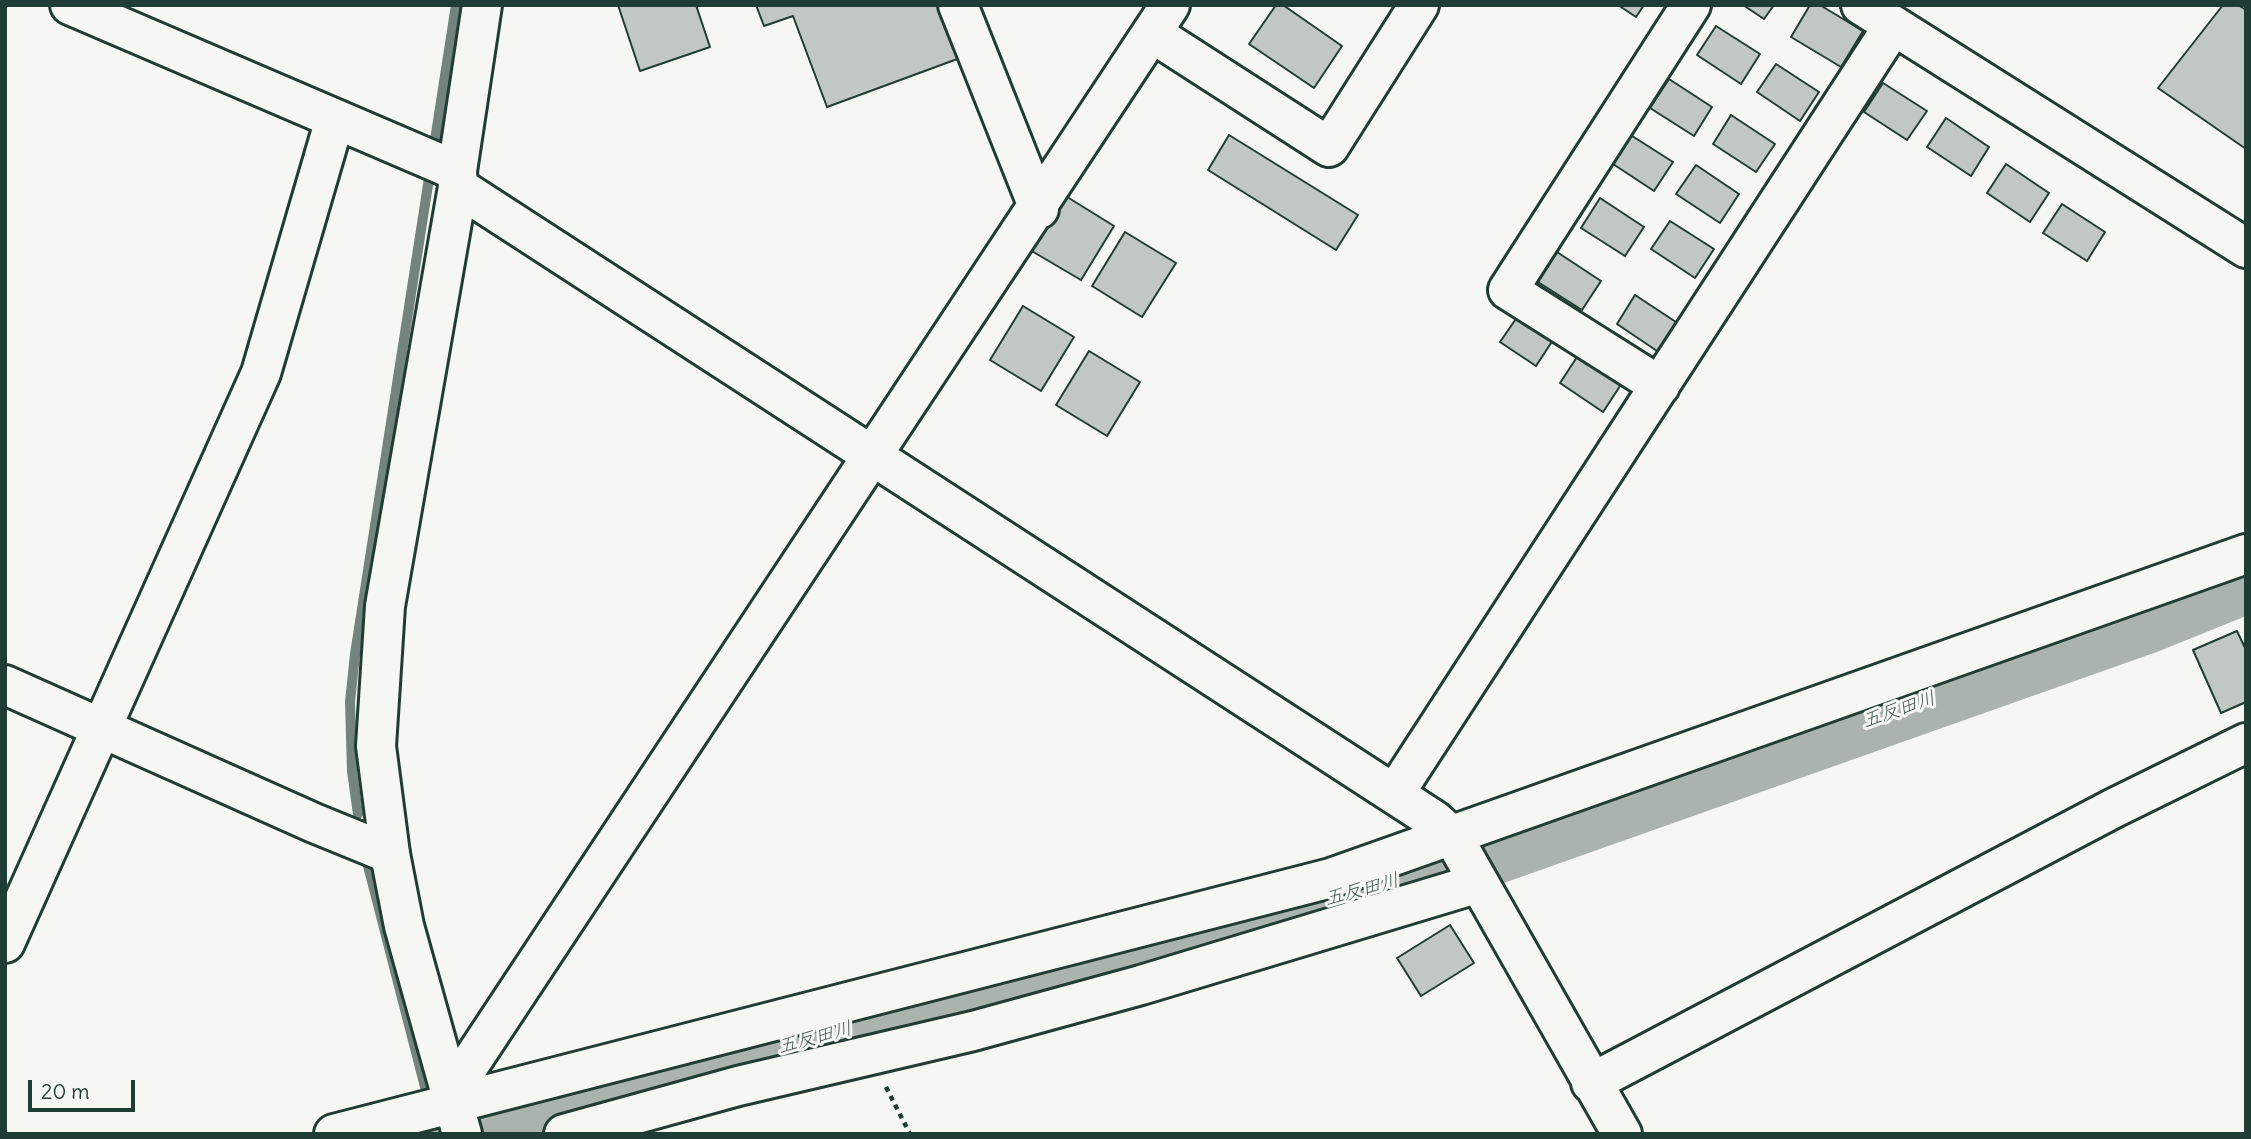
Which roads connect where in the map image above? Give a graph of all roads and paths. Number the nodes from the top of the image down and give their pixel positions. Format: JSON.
{"nodes":[{"id":1,"x":71,"y":5,"type":"edge"},
{"id":2,"x":482,"y":5,"type":"edge"},
{"id":3,"x":958,"y":5,"type":"edge"},
{"id":4,"x":1419,"y":5,"type":"edge"},
{"id":5,"x":1691,"y":5,"type":"edge"},
{"id":6,"x":1861,"y":5,"type":"edge"},
{"id":7,"x":1161,"y":19,"type":"edge"},
{"id":8,"x":1893,"y":26,"type":"junction"},
{"id":9,"x":335,"y":119,"type":"junction"},
{"id":10,"x":457,"y":176,"type":"junction"},
{"id":11,"x":1038,"y":209,"type":"junction"},
{"id":12,"x":2246,"y":248,"type":"edge"},
{"id":13,"x":1660,"y":386,"type":"junction"},
{"id":14,"x":875,"y":454,"type":"junction"},
{"id":15,"x":2246,"y":554,"type":"edge"},
{"id":16,"x":5,"y":685,"type":"edge"},
{"id":17,"x":100,"y":726,"type":"junction"},
{"id":18,"x":2246,"y":743,"type":"edge"},
{"id":19,"x":1395,"y":793,"type":"junction"},
{"id":20,"x":1453,"y":838,"type":"junction"},
{"id":21,"x":390,"y":854,"type":"junction"},
{"id":22,"x":1479,"y":882,"type":"junction"},
{"id":23,"x":5,"y":943,"type":"edge"},
{"id":24,"x":870,"y":1055,"type":"junction"},
{"id":25,"x":1591,"y":1083,"type":"junction"},
{"id":26,"x":456,"y":1108,"type":"edge"},
{"id":27,"x":334,"y":1134,"type":"edge"},
{"id":28,"x":564,"y":1134,"type":"edge"},
{"id":29,"x":911,"y":1134,"type":"edge"},
{"id":30,"x":1622,"y":1134,"type":"edge"}],
"edges":[{"from":1,"to":9,"type":"street"},
{"from":2,"to":10,"type":"street"},
{"from":3,"to":11,"type":"street"},
{"from":4,"to":7,"type":"street"},
{"from":5,"to":13,"type":"street"},
{"from":6,"to":8,"type":"street"},
{"from":7,"to":11,"type":"street"},
{"from":8,"to":12,"type":"street"},
{"from":8,"to":13,"type":"street"},
{"from":9,"to":10,"type":"street"},
{"from":9,"to":17,"type":"street"},
{"from":10,"to":14,"type":"street"},
{"from":10,"to":21,"type":"street"},
{"from":11,"to":14,"type":"street"},
{"from":13,"to":19,"type":"street"},
{"from":14,"to":19,"type":"street"},
{"from":14,"to":26,"type":"street"},
{"from":15,"to":20,"type":"street"},
{"from":16,"to":17,"type":"street"},
{"from":17,"to":21,"type":"street"},
{"from":17,"to":23,"type":"street"},
{"from":18,"to":25,"type":"street"},
{"from":19,"to":20,"type":"street"},
{"from":20,"to":22,"type":"street"},
{"from":20,"to":26,"type":"street"},
{"from":21,"to":26,"type":"street"},
{"from":22,"to":24,"type":"street"},
{"from":22,"to":25,"type":"street"},
{"from":24,"to":28,"type":"street"},
{"from":24,"to":29,"type":"path"},
{"from":25,"to":30,"type":"street"},
{"from":26,"to":27,"type":"street"}]}
